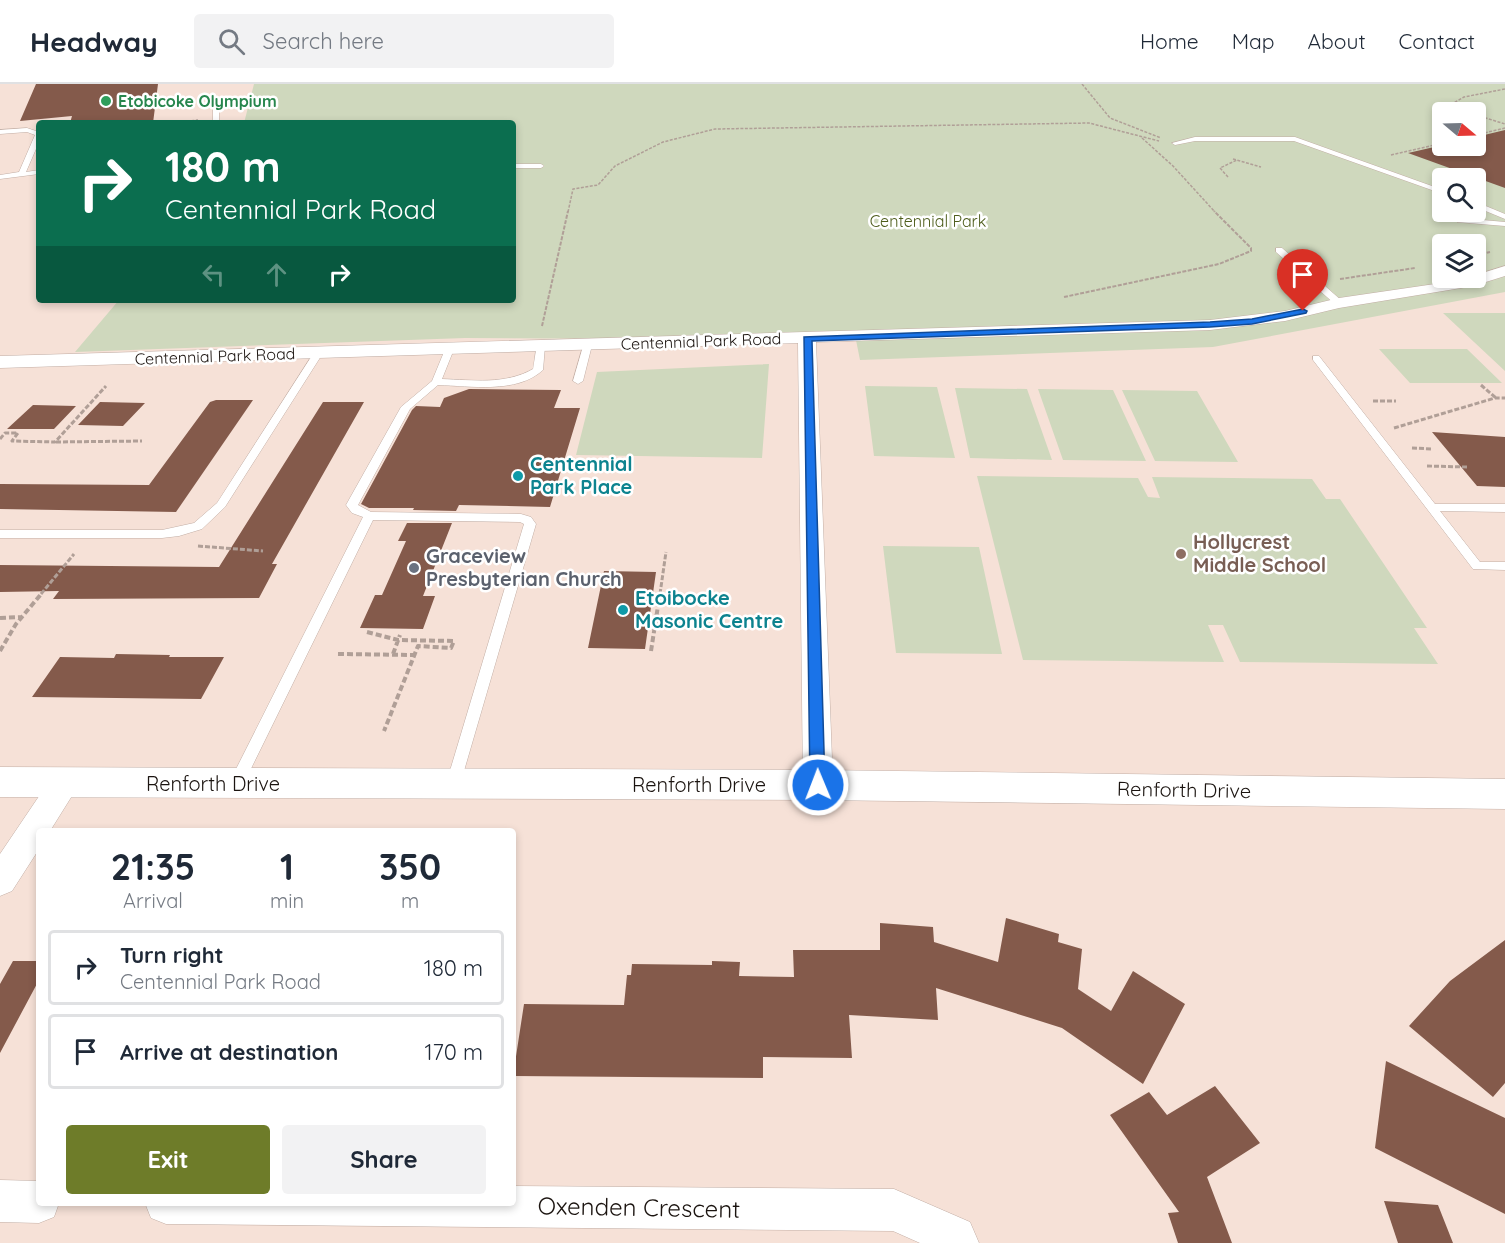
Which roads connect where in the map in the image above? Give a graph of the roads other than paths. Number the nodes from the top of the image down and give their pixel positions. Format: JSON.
{"nodes":[{"id":1,"x":216,"y":107,"type":"dead end"},
{"id":2,"x":216,"y":120,"type":"edge"},
{"id":3,"x":0,"y":132,"type":"edge"},
{"id":4,"x":36,"y":132,"type":"edge"},
{"id":5,"x":36,"y":141,"type":"edge"},
{"id":6,"x":1175,"y":143,"type":"road end"},
{"id":7,"x":541,"y":165,"type":"dead end"},
{"id":8,"x":516,"y":166,"type":"edge"},
{"id":9,"x":36,"y":172,"type":"edge"},
{"id":10,"x":22,"y":174,"type":"junction"},
{"id":11,"x":0,"y":177,"type":"edge"},
{"id":12,"x":1432,"y":188,"type":"edge"},
{"id":13,"x":1486,"y":209,"type":"edge"},
{"id":14,"x":1491,"y":211,"type":"junction"},
{"id":15,"x":1505,"y":217,"type":"edge"},
{"id":16,"x":1468,"y":222,"type":"edge"},
{"id":17,"x":1495,"y":222,"type":"junction"},
{"id":18,"x":1505,"y":224,"type":"edge"},
{"id":19,"x":1279,"y":250,"type":"dead end"},
{"id":20,"x":1505,"y":271,"type":"edge"},
{"id":21,"x":1339,"y":303,"type":"junction"},
{"id":22,"x":807,"y":339,"type":"junction"},
{"id":23,"x":540,"y":341,"type":"junction"},
{"id":24,"x":587,"y":345,"type":"junction"},
{"id":25,"x":449,"y":349,"type":"junction"},
{"id":26,"x":318,"y":353,"type":"junction"},
{"id":27,"x":1316,"y":358,"type":"dead end"},
{"id":28,"x":0,"y":363,"type":"edge"},
{"id":29,"x":578,"y":381,"type":"dead end"},
{"id":30,"x":436,"y":382,"type":"junction"},
{"id":31,"x":1430,"y":507,"type":"junction"},
{"id":32,"x":1505,"y":508,"type":"edge"},
{"id":33,"x":369,"y":516,"type":"junction"},
{"id":34,"x":0,"y":534,"type":"edge"},
{"id":35,"x":1505,"y":566,"type":"edge"},
{"id":36,"x":0,"y":782,"type":"edge"},
{"id":37,"x":65,"y":783,"type":"junction"},
{"id":38,"x":237,"y":784,"type":"junction"},
{"id":39,"x":454,"y":784,"type":"junction"},
{"id":40,"x":818,"y":785,"type":"junction"},
{"id":41,"x":1505,"y":794,"type":"edge"},
{"id":42,"x":0,"y":881,"type":"edge"},
{"id":43,"x":0,"y":1201,"type":"edge"},
{"id":44,"x":36,"y":1202,"type":"edge"},
{"id":45,"x":478,"y":1206,"type":"edge"},
{"id":46,"x":958,"y":1243,"type":"edge"}],
"edges":[{"from":1,"to":2,"type":"lane"},
{"from":3,"to":4,"type":"lane"},
{"from":5,"to":10,"type":"lane"},
{"from":6,"to":12,"type":"lane"},
{"from":7,"to":8,"type":"lane"},
{"from":9,"to":10,"type":"lane"},
{"from":10,"to":11,"type":"lane"},
{"from":13,"to":14,"type":"lane"},
{"from":14,"to":15,"type":"lane"},
{"from":14,"to":17,"type":"lane"},
{"from":16,"to":17,"type":"lane"},
{"from":17,"to":18,"type":"lane"},
{"from":19,"to":21,"type":"lane"},
{"from":20,"to":21,"type":"street","name":"Centennial Park Road"},
{"from":21,"to":22,"type":"street","name":"Centennial Park Road"},
{"from":22,"to":24,"type":"street","name":"Centennial Park Road"},
{"from":22,"to":40,"type":"street"},
{"from":23,"to":24,"type":"street","name":"Centennial Park Road"},
{"from":23,"to":25,"type":"street","name":"Centennial Park Road"},
{"from":23,"to":30,"type":"lane"},
{"from":24,"to":29,"type":"lane"},
{"from":25,"to":26,"type":"street","name":"Centennial Park Road"},
{"from":25,"to":30,"type":"lane"},
{"from":26,"to":28,"type":"street","name":"Centennial Park Road"},
{"from":26,"to":34,"type":"lane"},
{"from":27,"to":31,"type":"lane"},
{"from":30,"to":33,"type":"lane"},
{"from":31,"to":32,"type":"lane"},
{"from":31,"to":35,"type":"lane"},
{"from":33,"to":38,"type":"lane"},
{"from":33,"to":39,"type":"lane"},
{"from":36,"to":37,"type":"main road","name":"Renforth Drive"},
{"from":37,"to":38,"type":"main road","name":"Renforth Drive"},
{"from":37,"to":42,"type":"street"},
{"from":38,"to":39,"type":"main road","name":"Renforth Drive"},
{"from":39,"to":40,"type":"main road","name":"Renforth Drive"},
{"from":40,"to":41,"type":"main road","name":"Renforth Drive"},
{"from":43,"to":44,"type":"street"},
{"from":45,"to":46,"type":"street","name":"Oxenden Crescent"}]}
